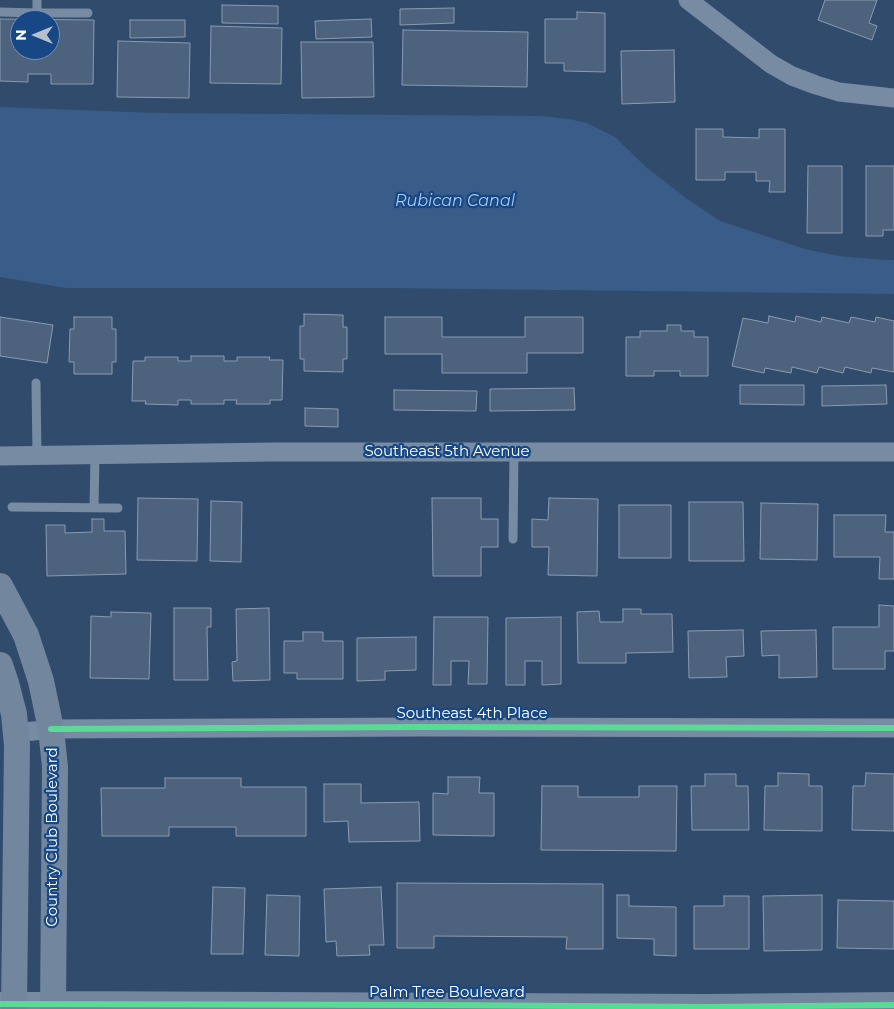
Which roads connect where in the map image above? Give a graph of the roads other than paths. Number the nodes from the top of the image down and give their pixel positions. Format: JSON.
{"nodes":[{"id":1,"x":688,"y":0,"type":"edge"},
{"id":2,"x":60,"y":13,"type":"edge"},
{"id":3,"x":88,"y":13,"type":"dead end"},
{"id":4,"x":894,"y":98,"type":"edge"},
{"id":5,"x":36,"y":383,"type":"dead end"},
{"id":6,"x":514,"y":452,"type":"junction"},
{"id":7,"x":894,"y":452,"type":"edge"},
{"id":8,"x":95,"y":455,"type":"junction"},
{"id":9,"x":0,"y":456,"type":"edge"},
{"id":10,"x":37,"y":456,"type":"junction"},
{"id":11,"x":12,"y":507,"type":"dead end"},
{"id":12,"x":94,"y":508,"type":"junction"},
{"id":13,"x":118,"y":508,"type":"dead end"},
{"id":14,"x":513,"y":539,"type":"dead end"},
{"id":15,"x":0,"y":586,"type":"edge"},
{"id":16,"x":0,"y":665,"type":"edge"},
{"id":17,"x":894,"y":728,"type":"edge"},
{"id":18,"x":51,"y":729,"type":"junction"},
{"id":19,"x":16,"y":733,"type":"junction"},
{"id":20,"x":894,"y":1005,"type":"edge"},
{"id":21,"x":10,"y":1006,"type":"edge"},
{"id":22,"x":53,"y":1006,"type":"edge"},
{"id":23,"x":163,"y":1007,"type":"edge"},
{"id":24,"x":436,"y":1007,"type":"edge"},
{"id":25,"x":711,"y":1008,"type":"edge"}],
"edges":[{"from":1,"to":4,"type":"street"},
{"from":2,"to":3,"type":"lane"},
{"from":5,"to":10,"type":"lane"},
{"from":6,"to":7,"type":"street","name":"Southeast 5th Avenue"},
{"from":6,"to":8,"type":"street","name":"Southeast 5th Avenue"},
{"from":6,"to":14,"type":"lane"},
{"from":8,"to":10,"type":"street","name":"Southeast 5th Avenue"},
{"from":8,"to":12,"type":"lane"},
{"from":9,"to":10,"type":"street","name":"Southeast 5th Avenue"},
{"from":11,"to":12,"type":"lane"},
{"from":12,"to":13,"type":"lane"},
{"from":15,"to":18,"type":"main road","name":"Country Club Boulevard"},
{"from":16,"to":19,"type":"main road"},
{"from":17,"to":18,"type":"street","name":"Southeast 4th Place"},
{"from":18,"to":19,"type":"street","name":"Southeast 4th Place"},
{"from":18,"to":22,"type":"main road","name":"Country Club Boulevard"},
{"from":19,"to":21,"type":"main road"},
{"from":20,"to":25,"type":"main road","name":"Palm Tree Boulevard"},
{"from":21,"to":22,"type":"street","name":"Palm Tree Boulevard"},
{"from":22,"to":23,"type":"main road","name":"Palm Tree Boulevard"},
{"from":23,"to":24,"type":"main road","name":"Palm Tree Boulevard"},
{"from":24,"to":25,"type":"main road","name":"Palm Tree Boulevard"}]}
